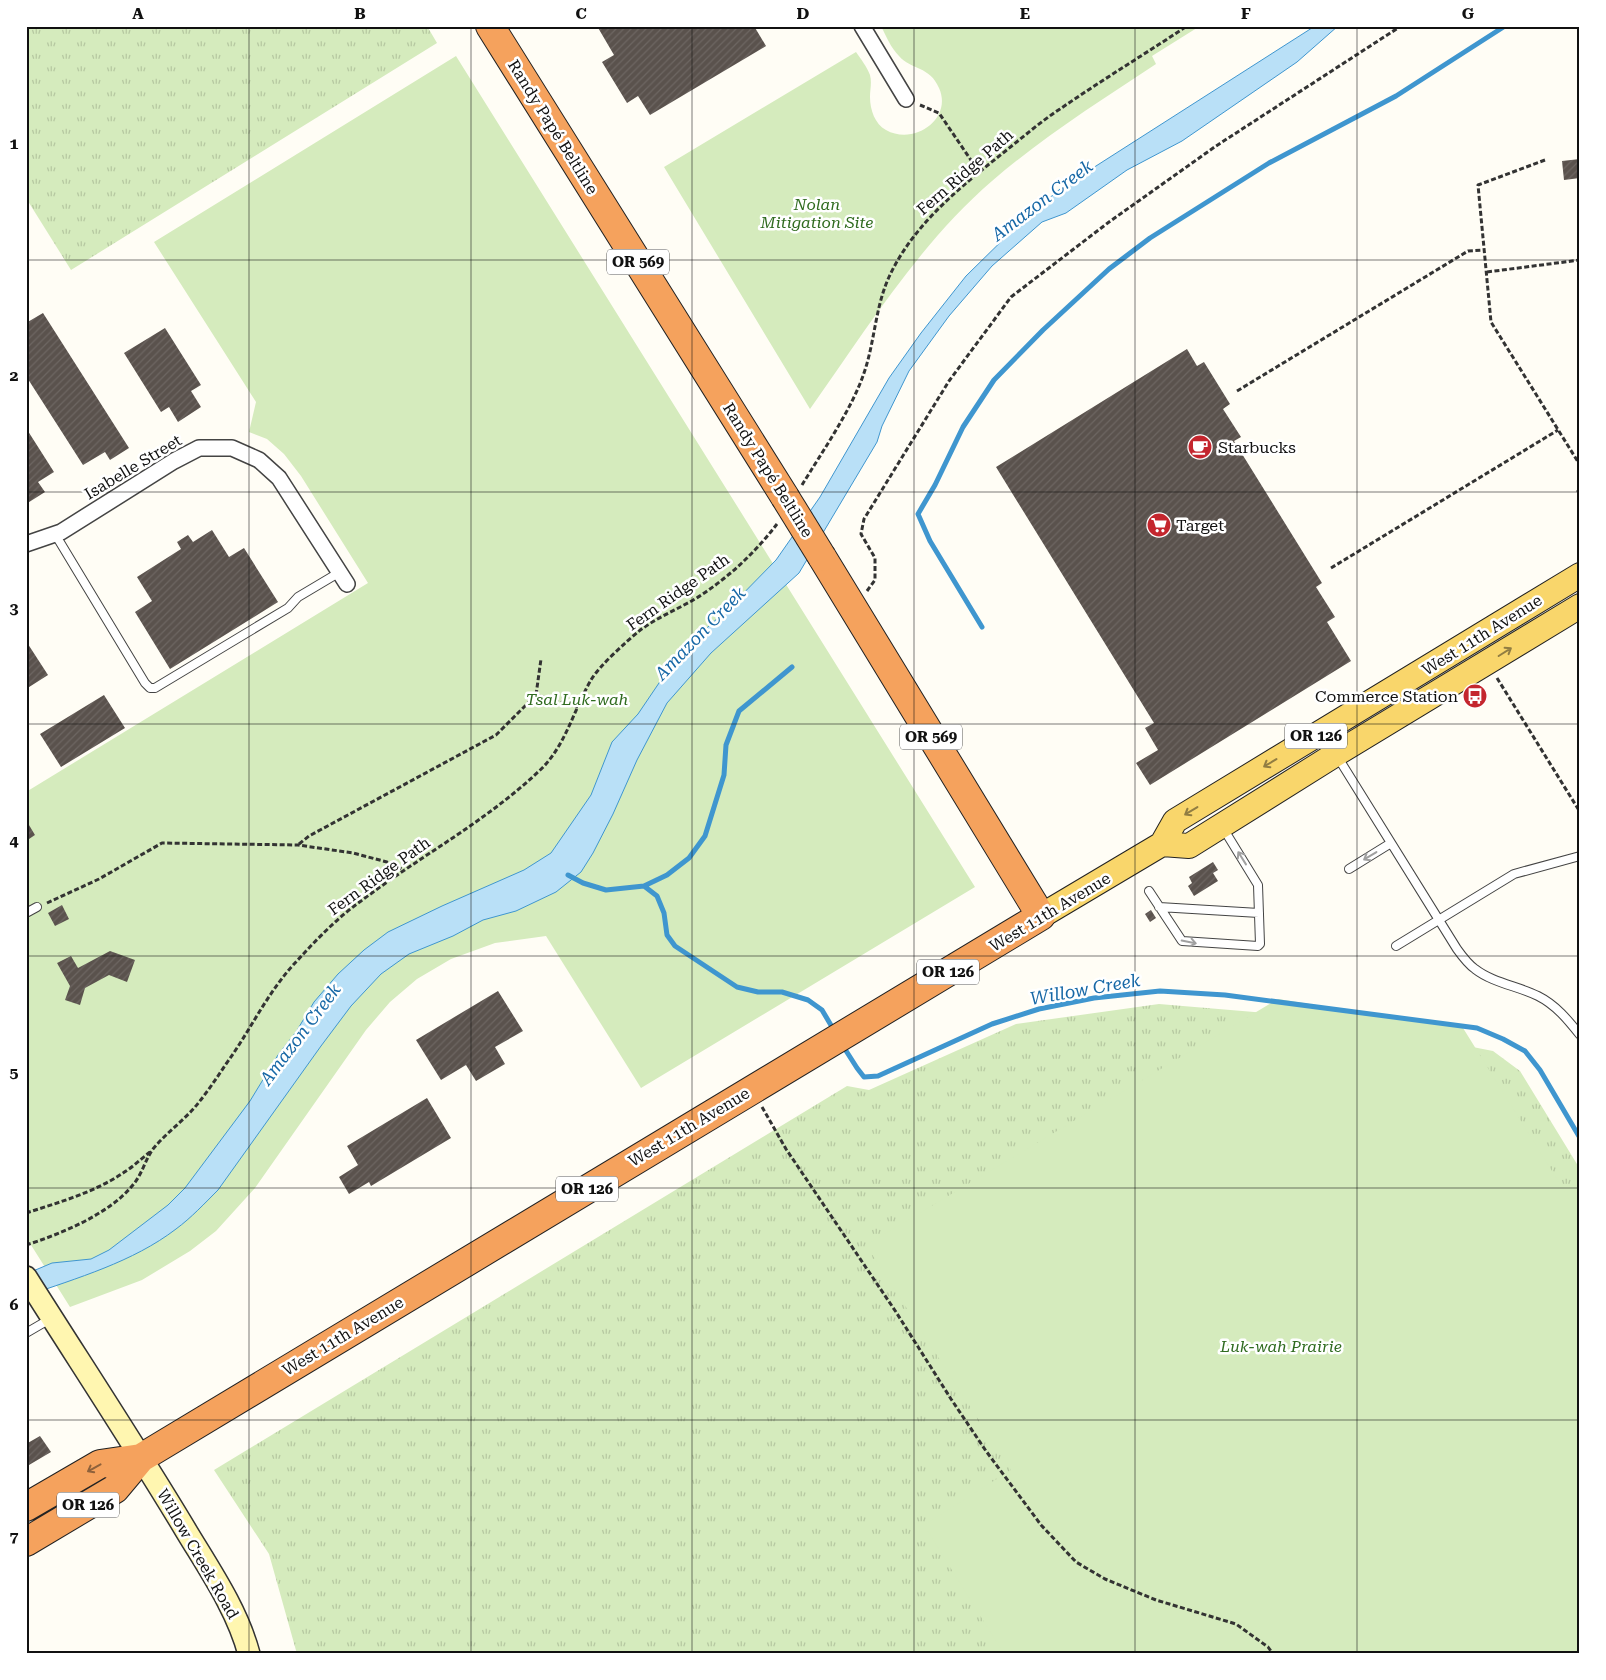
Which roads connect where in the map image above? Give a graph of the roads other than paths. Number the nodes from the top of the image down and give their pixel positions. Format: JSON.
{"nodes":[{"id":1,"x":490,"y":26,"type":"edge"},
{"id":2,"x":862,"y":26,"type":"edge"},
{"id":3,"x":906,"y":99,"type":"road end"},
{"id":4,"x":55,"y":534,"type":"junction"},
{"id":5,"x":26,"y":544,"type":"edge"},
{"id":6,"x":1580,"y":575,"type":"edge"},
{"id":7,"x":343,"y":578,"type":"joint"},
{"id":8,"x":1580,"y":606,"type":"edge"},
{"id":9,"x":1402,"y":684,"type":"junction"},
{"id":10,"x":1345,"y":749,"type":"junction"},
{"id":11,"x":1222,"y":826,"type":"junction"},
{"id":12,"x":1391,"y":843,"type":"junction"},
{"id":13,"x":1162,"y":844,"type":"junction"},
{"id":14,"x":1580,"y":856,"type":"edge"},
{"id":15,"x":1349,"y":869,"type":"dead end"},
{"id":16,"x":1149,"y":891,"type":"dead end"},
{"id":17,"x":37,"y":907,"type":"road end"},
{"id":18,"x":1159,"y":907,"type":"junction"},
{"id":19,"x":26,"y":913,"type":"edge"},
{"id":20,"x":1259,"y":913,"type":"junction"},
{"id":21,"x":1041,"y":916,"type":"junction"},
{"id":22,"x":1439,"y":920,"type":"junction"},
{"id":23,"x":1396,"y":946,"type":"dead end"},
{"id":24,"x":1580,"y":1035,"type":"edge"},
{"id":25,"x":26,"y":1277,"type":"edge"},
{"id":26,"x":49,"y":1314,"type":"junction"},
{"id":27,"x":26,"y":1334,"type":"edge"},
{"id":28,"x":141,"y":1458,"type":"junction"},
{"id":29,"x":26,"y":1508,"type":"edge"},
{"id":30,"x":26,"y":1542,"type":"edge"},
{"id":31,"x":249,"y":1654,"type":"edge"}],
"edges":[{"from":1,"to":21,"type":"highway","name":"Randy Papé Beltline","number":"OR 569","bridge":true},
{"from":2,"to":3,"type":"street"},
{"from":4,"to":5,"type":"street","name":"Isabelle Street"},
{"from":4,"to":7,"type":"street","name":"Isabelle Street"},
{"from":4,"to":7,"type":"lane"},
{"from":6,"to":9,"type":"main road","name":"West 11th Avenue","number":"OR 126"},
{"from":10,"to":8,"type":"main road","name":"West 11th Avenue","number":"OR 126","one_way":true},
{"from":9,"to":10,"type":"main road"},
{"from":9,"to":13,"type":"main road","name":"West 11th Avenue","number":"OR 126","one_way":true},
{"from":10,"to":11,"type":"main road","name":"West 11th Avenue","number":"OR 126"},
{"from":10,"to":12,"type":"lane"},
{"from":11,"to":13,"type":"main road","name":"West 11th Avenue","number":"OR 126"},
{"from":20,"to":11,"type":"lane","one_way":true},
{"from":12,"to":15,"type":"lane","one_way":true},
{"from":12,"to":22,"type":"lane"},
{"from":13,"to":21,"type":"main road","name":"West 11th Avenue","number":"OR 126"},
{"from":14,"to":22,"type":"lane"},
{"from":16,"to":18,"type":"lane"},
{"from":17,"to":19,"type":"lane"},
{"from":18,"to":20,"type":"lane"},
{"from":18,"to":20,"type":"lane","one_way":true},
{"from":21,"to":28,"type":"highway","name":"West 11th Avenue","number":"OR 126"},
{"from":22,"to":23,"type":"lane"},
{"from":22,"to":24,"type":"lane"},
{"from":25,"to":26,"type":"street","name":"Willow Creek Road"},
{"from":26,"to":27,"type":"lane"},
{"from":26,"to":28,"type":"street","name":"Willow Creek Road"},
{"from":28,"to":29,"type":"highway","name":"West 11th Avenue","number":"OR 126","one_way":true},
{"from":28,"to":30,"type":"highway","name":"West 11th Avenue","number":"OR 126"},
{"from":28,"to":31,"type":"street","name":"Willow Creek Road"}]}
